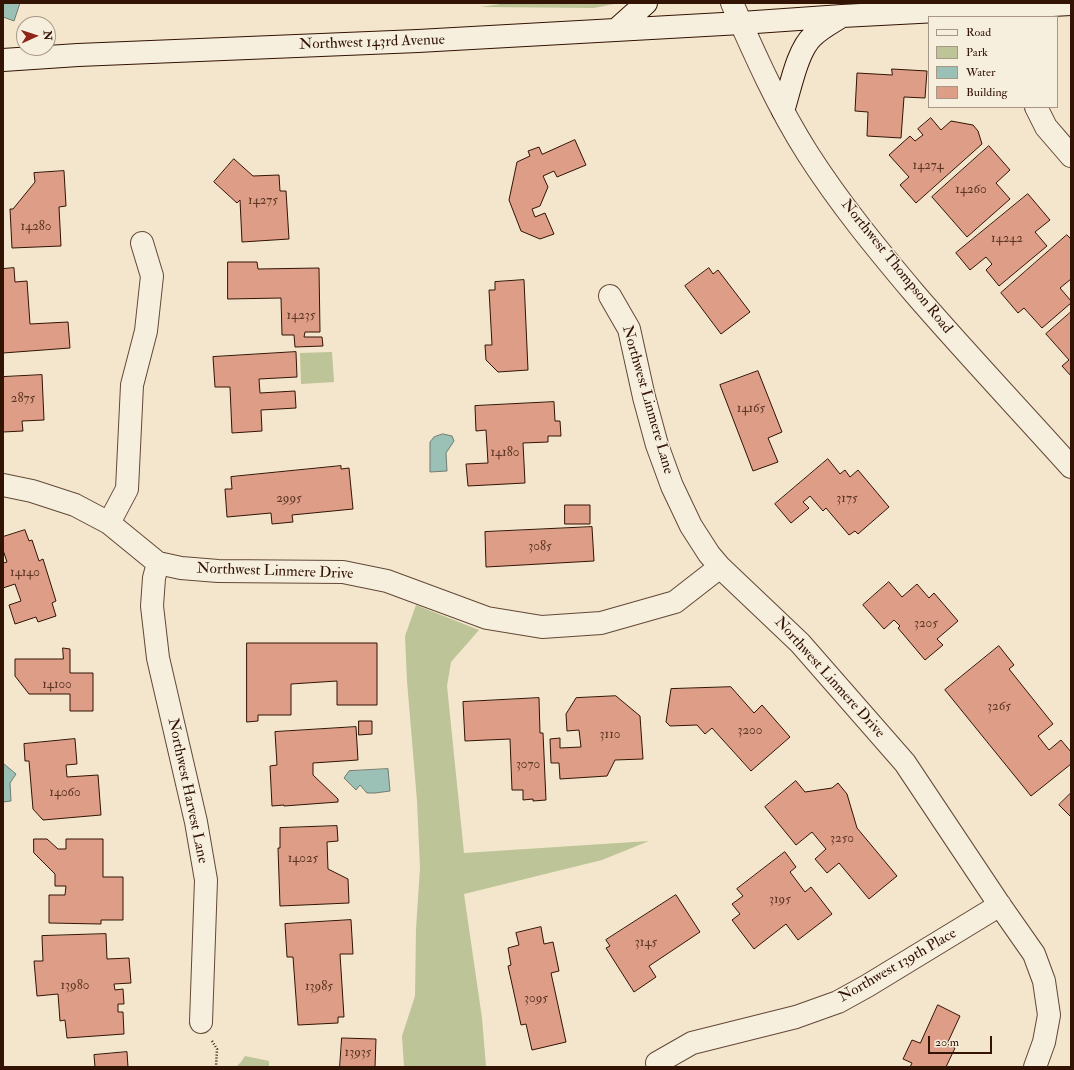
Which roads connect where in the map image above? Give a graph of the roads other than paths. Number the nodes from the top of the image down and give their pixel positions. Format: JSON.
{"nodes":[{"id":1,"x":646,"y":3,"type":"edge"},
{"id":2,"x":732,"y":3,"type":"edge"},
{"id":3,"x":1071,"y":4,"type":"edge"},
{"id":4,"x":1038,"y":11,"type":"edge"},
{"id":5,"x":1016,"y":12,"type":"edge"},
{"id":6,"x":842,"y":16,"type":"junction"},
{"id":7,"x":741,"y":23,"type":"junction"},
{"id":8,"x":616,"y":30,"type":"junction"},
{"id":9,"x":3,"y":60,"type":"edge"},
{"id":10,"x":1036,"y":108,"type":"edge"},
{"id":11,"x":783,"y":111,"type":"junction"},
{"id":12,"x":1071,"y":156,"type":"edge"},
{"id":13,"x":142,"y":243,"type":"dead end"},
{"id":14,"x":610,"y":296,"type":"dead end"},
{"id":15,"x":1071,"y":467,"type":"edge"},
{"id":16,"x":3,"y":485,"type":"edge"},
{"id":17,"x":109,"y":523,"type":"junction"},
{"id":18,"x":158,"y":563,"type":"junction"},
{"id":19,"x":720,"y":567,"type":"junction"},
{"id":20,"x":1000,"y":905,"type":"junction"},
{"id":21,"x":201,"y":1022,"type":"road end"},
{"id":22,"x":657,"y":1063,"type":"dead end"},
{"id":23,"x":1035,"y":1067,"type":"edge"}],
"edges":[{"from":1,"to":8,"type":"street"},
{"from":2,"to":7,"type":"street","name":"Northwest Thompson Road"},
{"from":3,"to":4,"type":"street","name":"Northwest 143rd Avenue"},
{"from":4,"to":5,"type":"street","name":"Northwest 143rd Avenue"},
{"from":5,"to":6,"type":"street","name":"Northwest 143rd Avenue"},
{"from":6,"to":7,"type":"street","name":"Northwest 143rd Avenue"},
{"from":6,"to":11,"type":"street"},
{"from":7,"to":8,"type":"street","name":"Northwest 143rd Avenue"},
{"from":7,"to":11,"type":"street","name":"Northwest Thompson Road"},
{"from":8,"to":9,"type":"street","name":"Northwest 143rd Avenue"},
{"from":10,"to":12,"type":"street"},
{"from":11,"to":15,"type":"street","name":"Northwest Thompson Road"},
{"from":13,"to":17,"type":"street"},
{"from":14,"to":19,"type":"street","name":"Northwest Linmere Lane"},
{"from":16,"to":17,"type":"street","name":"Northwest Linmere Drive"},
{"from":17,"to":18,"type":"street","name":"Northwest Linmere Drive"},
{"from":18,"to":19,"type":"street","name":"Northwest Linmere Drive"},
{"from":18,"to":21,"type":"street","name":"Northwest Harvest Lane"},
{"from":19,"to":20,"type":"street","name":"Northwest Linmere Drive"},
{"from":20,"to":22,"type":"street","name":"Northwest 139th Place"},
{"from":20,"to":23,"type":"street","name":"Northwest Linmere Drive"}]}
